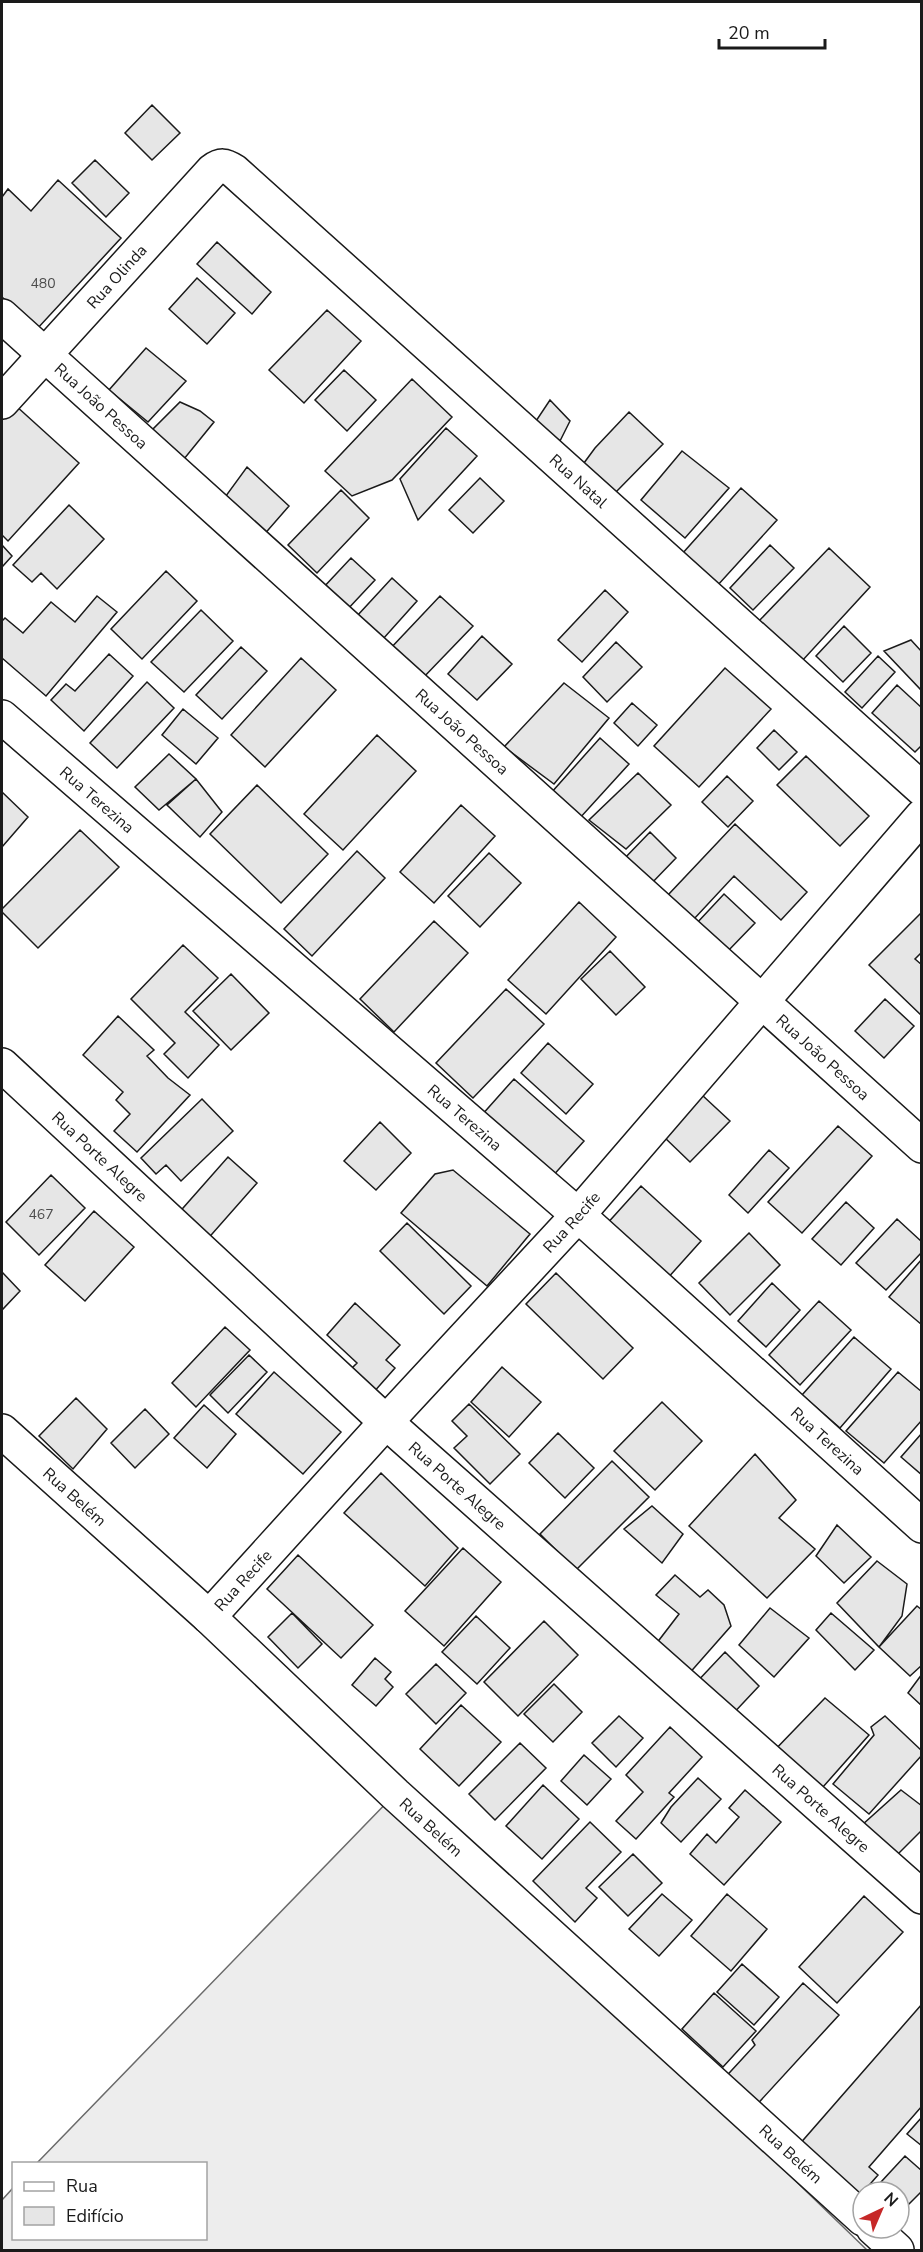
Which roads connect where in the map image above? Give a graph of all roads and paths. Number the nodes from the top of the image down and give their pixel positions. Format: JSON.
{"nodes":[{"id":1,"x":234,"y":171,"type":"joint"},
{"id":2,"x":2,"y":316,"type":"edge"},
{"id":3,"x":44,"y":355,"type":"junction"},
{"id":4,"x":2,"y":402,"type":"edge"},
{"id":5,"x":2,"y":717,"type":"edge"},
{"id":6,"x":921,"y":789,"type":"edge"},
{"id":7,"x":921,"y":816,"type":"edge"},
{"id":8,"x":761,"y":1001,"type":"junction"},
{"id":9,"x":2,"y":1065,"type":"edge"},
{"id":10,"x":921,"y":1146,"type":"edge"},
{"id":11,"x":578,"y":1215,"type":"junction"},
{"id":12,"x":386,"y":1422,"type":"junction"},
{"id":13,"x":2,"y":1431,"type":"edge"},
{"id":14,"x":921,"y":1526,"type":"edge"},
{"id":15,"x":209,"y":1617,"type":"junction"},
{"id":16,"x":921,"y":1897,"type":"edge"},
{"id":17,"x":851,"y":2208,"type":"edge"}],
"edges":[{"from":1,"to":3,"type":"street","name":"Rua Olinda"},
{"from":1,"to":6,"type":"street","name":"Rua Natal"},
{"from":2,"to":3,"type":"street","name":"Rua João Pessoa"},
{"from":3,"to":4,"type":"street","name":"Rua Olinda"},
{"from":3,"to":8,"type":"street","name":"Rua João Pessoa"},
{"from":5,"to":11,"type":"street","name":"Rua Terezina"},
{"from":7,"to":8,"type":"street","name":"Rua Recife"},
{"from":8,"to":10,"type":"street","name":"Rua João Pessoa"},
{"from":8,"to":11,"type":"street","name":"Rua Recife"},
{"from":9,"to":12,"type":"street","name":"Rua Porte Alegre"},
{"from":11,"to":12,"type":"street","name":"Rua Recife"},
{"from":11,"to":14,"type":"street","name":"Rua Terezina"},
{"from":12,"to":15,"type":"street","name":"Rua Recife"},
{"from":12,"to":16,"type":"street","name":"Rua Porte Alegre"},
{"from":13,"to":15,"type":"street","name":"Rua Belém"},
{"from":15,"to":17,"type":"street","name":"Rua Belém"}]}
